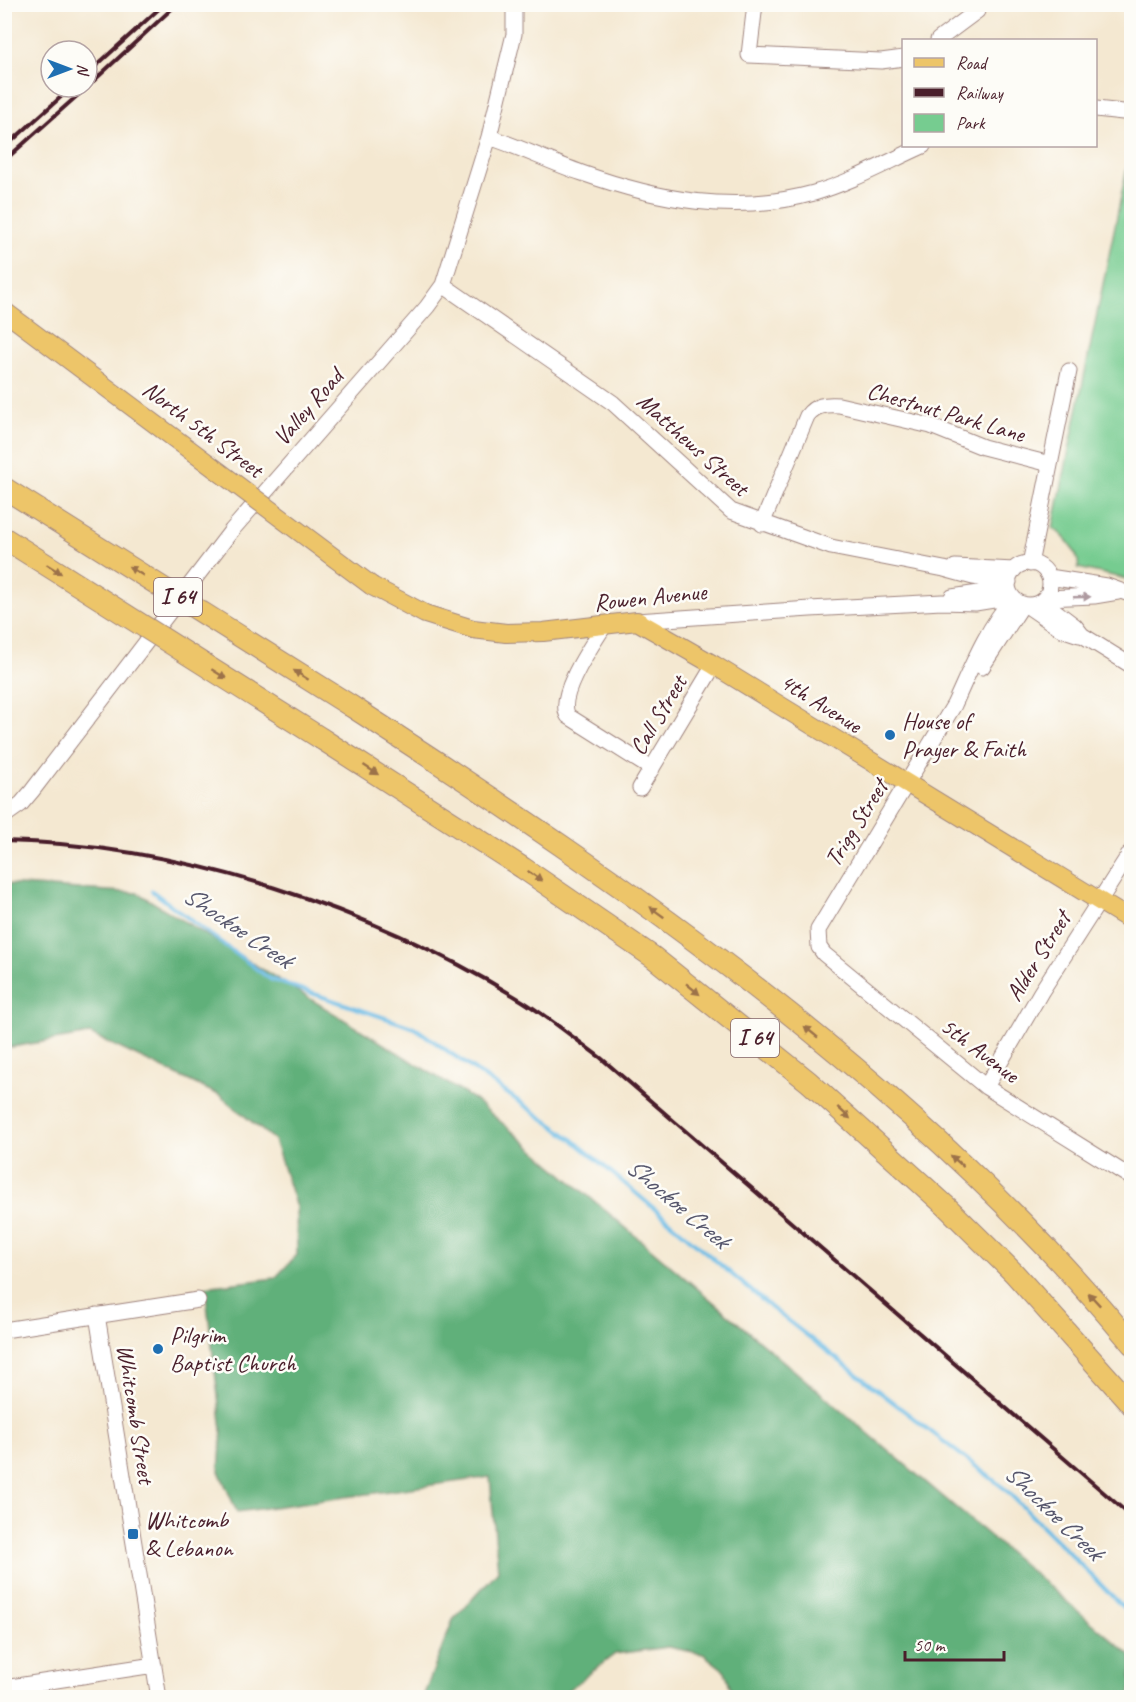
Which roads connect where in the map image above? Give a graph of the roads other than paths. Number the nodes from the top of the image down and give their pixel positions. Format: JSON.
{"nodes":[{"id":1,"x":514,"y":4,"type":"edge"},
{"id":2,"x":755,"y":4,"type":"edge"},
{"id":3,"x":977,"y":8,"type":"edge"},
{"id":4,"x":939,"y":39,"type":"edge"},
{"id":5,"x":902,"y":58,"type":"edge"},
{"id":6,"x":1097,"y":108,"type":"edge"},
{"id":7,"x":1131,"y":113,"type":"edge"},
{"id":8,"x":489,"y":137,"type":"junction"},
{"id":9,"x":921,"y":147,"type":"edge"},
{"id":10,"x":443,"y":285,"type":"junction"},
{"id":11,"x":4,"y":310,"type":"edge"},
{"id":12,"x":1069,"y":371,"type":"dead end"},
{"id":13,"x":1050,"y":464,"type":"junction"},
{"id":14,"x":4,"y":488,"type":"edge"},
{"id":15,"x":762,"y":524,"type":"junction"},
{"id":16,"x":4,"y":538,"type":"edge"},
{"id":17,"x":1030,"y":564,"type":"junction"},
{"id":18,"x":1049,"y":577,"type":"junction"},
{"id":19,"x":372,"y":586,"type":"joint"},
{"id":20,"x":1015,"y":592,"type":"junction"},
{"id":21,"x":1124,"y":594,"type":"edge"},
{"id":22,"x":1044,"y":600,"type":"junction"},
{"id":23,"x":637,"y":621,"type":"junction"},
{"id":24,"x":604,"y":626,"type":"junction"},
{"id":25,"x":1082,"y":635,"type":"junction"},
{"id":26,"x":714,"y":665,"type":"junction"},
{"id":27,"x":1131,"y":666,"type":"edge"},
{"id":28,"x":652,"y":769,"type":"junction"},
{"id":29,"x":907,"y":784,"type":"junction"},
{"id":30,"x":640,"y":789,"type":"dead end"},
{"id":31,"x":4,"y":816,"type":"edge"},
{"id":32,"x":1131,"y":850,"type":"edge"},
{"id":33,"x":1099,"y":901,"type":"junction"},
{"id":34,"x":1131,"y":921,"type":"edge"},
{"id":35,"x":818,"y":939,"type":"joint"},
{"id":36,"x":986,"y":1087,"type":"junction"},
{"id":37,"x":1131,"y":1178,"type":"edge"},
{"id":38,"x":198,"y":1300,"type":"dead end"},
{"id":39,"x":97,"y":1315,"type":"junction"},
{"id":40,"x":4,"y":1330,"type":"edge"},
{"id":41,"x":1131,"y":1344,"type":"edge"},
{"id":42,"x":1131,"y":1405,"type":"edge"},
{"id":43,"x":154,"y":1665,"type":"junction"},
{"id":44,"x":4,"y":1688,"type":"edge"},
{"id":45,"x":159,"y":1698,"type":"edge"}],
"edges":[{"from":1,"to":8,"type":"street","name":"Valley Road"},
{"from":2,"to":5,"type":"street"},
{"from":3,"to":4,"type":"street"},
{"from":6,"to":7,"type":"street"},
{"from":8,"to":9,"type":"street"},
{"from":8,"to":10,"type":"street","name":"Valley Road"},
{"from":10,"to":15,"type":"street","name":"Matthews Street"},
{"from":10,"to":31,"type":"street","name":"Valley Road"},
{"from":11,"to":19,"type":"main road","name":"North 5th Street","bridge":true},
{"from":12,"to":13,"type":"street"},
{"from":13,"to":15,"type":"street","name":"Chestnut Park Lane"},
{"from":13,"to":17,"type":"street"},
{"from":41,"to":14,"type":"highway","number":"I 64","one_way":true,"bridge":true},
{"from":15,"to":20,"type":"street","name":"Matthews Street"},
{"from":16,"to":42,"type":"highway","number":"I 64","one_way":true,"bridge":true},
{"from":17,"to":18,"type":"street"},
{"from":17,"to":20,"type":"street"},
{"from":18,"to":21,"type":"street"},
{"from":18,"to":22,"type":"street"},
{"from":19,"to":24,"type":"main road","name":"Rowen Avenue"},
{"from":20,"to":22,"type":"street"},
{"from":20,"to":23,"type":"street","name":"Rowen Avenue"},
{"from":20,"to":25,"type":"street"},
{"from":20,"to":29,"type":"street","name":"Trigg Street"},
{"from":22,"to":21,"type":"street","one_way":true},
{"from":22,"to":25,"type":"street"},
{"from":23,"to":24,"type":"main road","name":"Rowen Avenue"},
{"from":23,"to":26,"type":"main road","name":"4th Avenue"},
{"from":24,"to":28,"type":"street"},
{"from":25,"to":27,"type":"street"},
{"from":26,"to":28,"type":"street","name":"Call Street"},
{"from":26,"to":29,"type":"main road","name":"4th Avenue"},
{"from":28,"to":30,"type":"street","name":"Call Street"},
{"from":29,"to":33,"type":"main road","name":"4th Avenue"},
{"from":29,"to":35,"type":"street","name":"Trigg Street"},
{"from":32,"to":33,"type":"street","name":"Alder Street"},
{"from":33,"to":34,"type":"main road","name":"4th Avenue"},
{"from":33,"to":36,"type":"street","name":"Alder Street"},
{"from":35,"to":36,"type":"street","name":"5th Avenue"},
{"from":36,"to":37,"type":"street","name":"5th Avenue"},
{"from":38,"to":39,"type":"street"},
{"from":39,"to":40,"type":"street"},
{"from":39,"to":43,"type":"street","name":"Whitcomb Street"},
{"from":43,"to":44,"type":"street"},
{"from":43,"to":45,"type":"street","name":"Whitcomb Street"}]}
